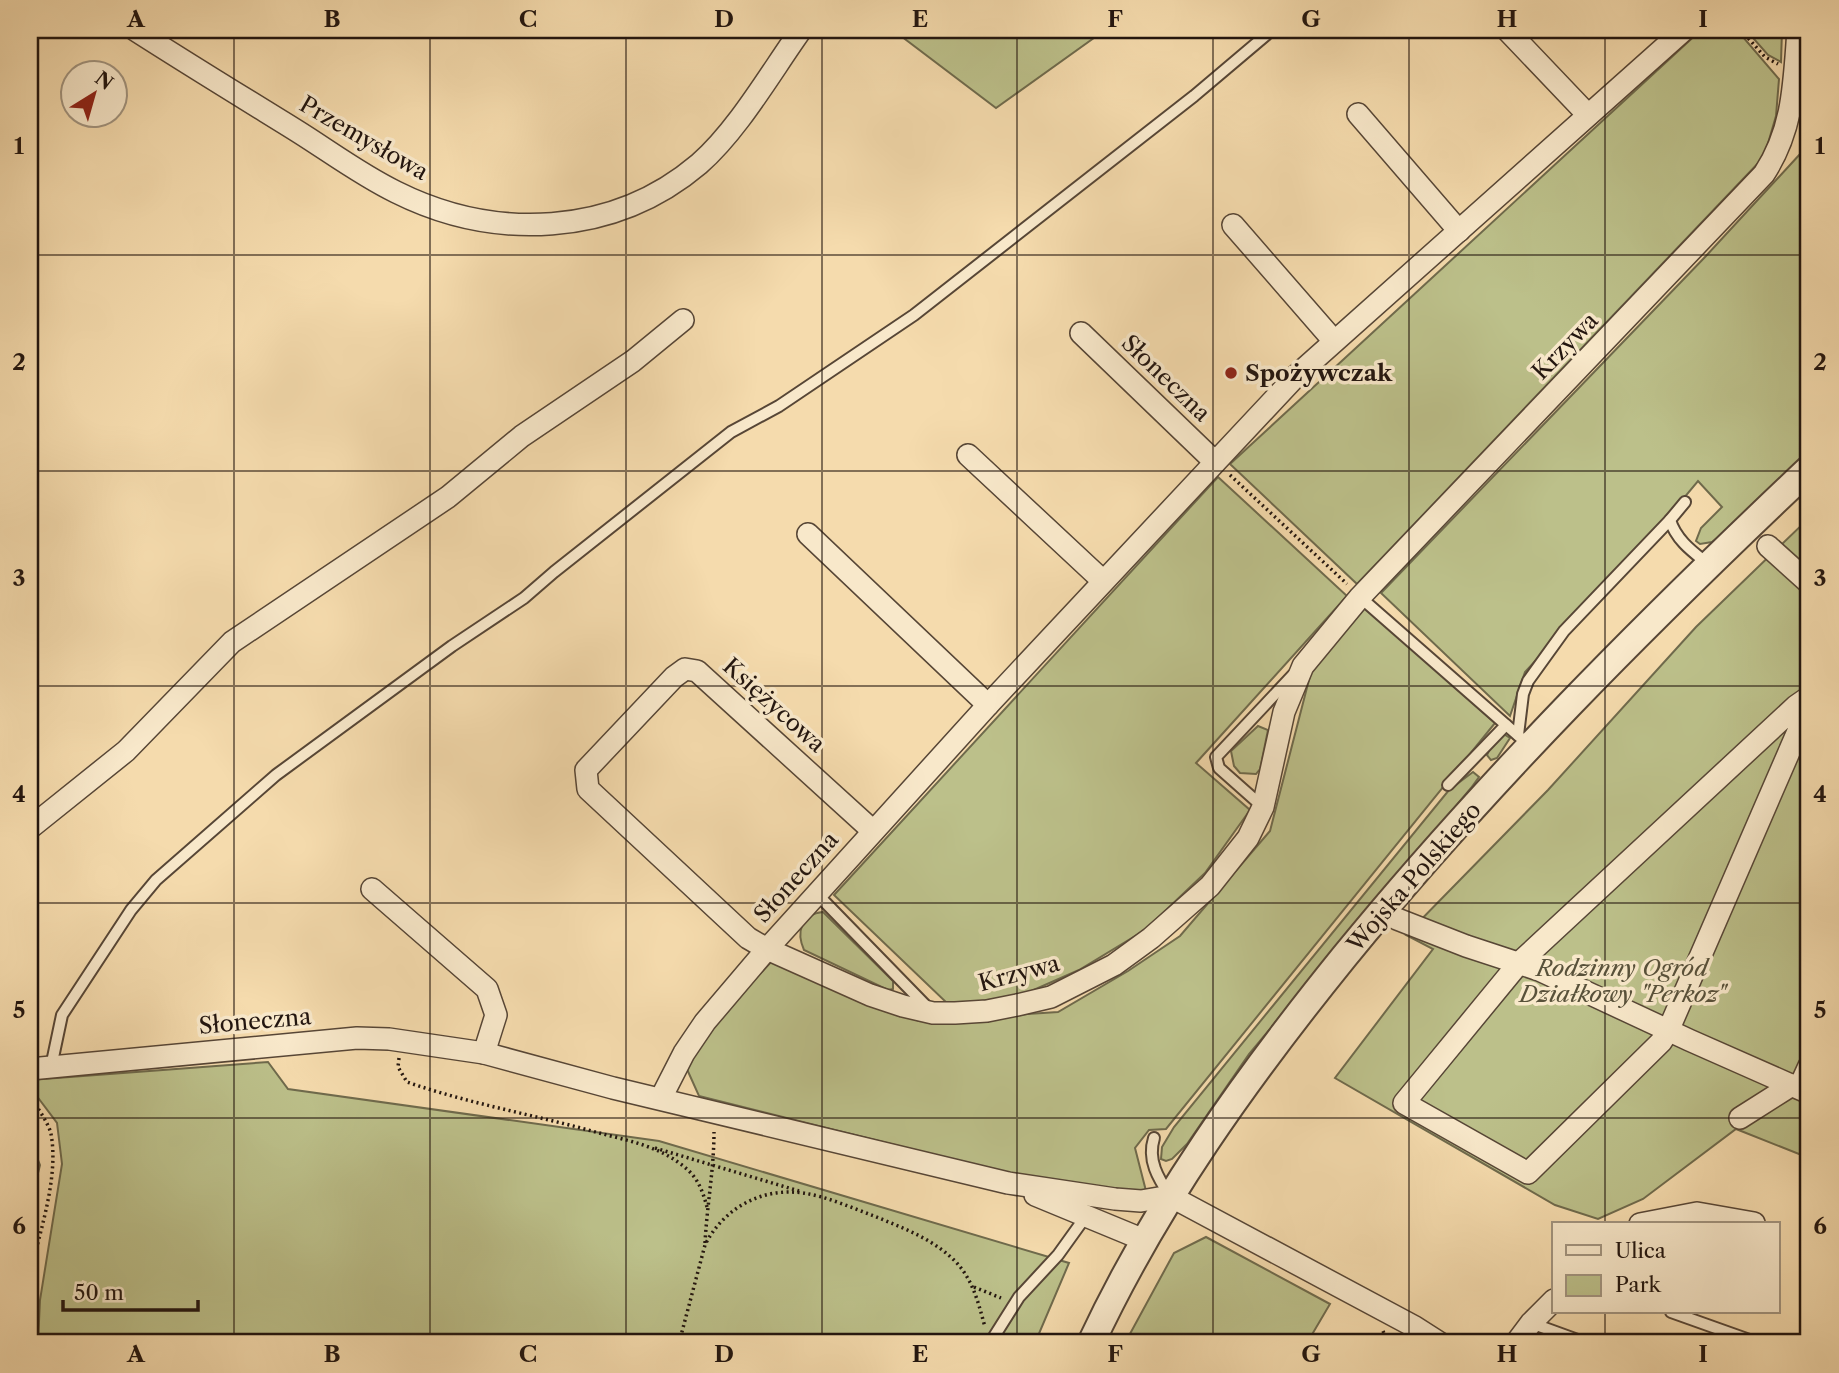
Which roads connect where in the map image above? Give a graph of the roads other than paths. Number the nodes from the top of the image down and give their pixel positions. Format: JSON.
{"nodes":[{"id":1,"x":135,"y":30,"type":"edge"},
{"id":2,"x":802,"y":30,"type":"edge"},
{"id":3,"x":1272,"y":30,"type":"edge"},
{"id":4,"x":1507,"y":30,"type":"edge"},
{"id":5,"x":1684,"y":30,"type":"edge"},
{"id":6,"x":1798,"y":30,"type":"edge"},
{"id":7,"x":1358,"y":114,"type":"dead end"},
{"id":8,"x":1588,"y":115,"type":"junction"},
{"id":9,"x":1233,"y":225,"type":"dead end"},
{"id":10,"x":1459,"y":231,"type":"junction"},
{"id":11,"x":683,"y":320,"type":"dead end"},
{"id":12,"x":1081,"y":333,"type":"dead end"},
{"id":13,"x":1334,"y":341,"type":"junction"},
{"id":14,"x":968,"y":456,"type":"dead end"},
{"id":15,"x":1215,"y":462,"type":"junction"},
{"id":16,"x":1809,"y":469,"type":"edge"},
{"id":17,"x":1685,"y":502,"type":"dead end"},
{"id":18,"x":1670,"y":520,"type":"junction"},
{"id":19,"x":808,"y":534,"type":"dead end"},
{"id":20,"x":1768,"y":546,"type":"dead end"},
{"id":21,"x":1708,"y":564,"type":"junction"},
{"id":22,"x":1103,"y":581,"type":"junction"},
{"id":23,"x":1809,"y":583,"type":"edge"},
{"id":24,"x":1360,"y":597,"type":"junction"},
{"id":25,"x":1303,"y":666,"type":"junction"},
{"id":26,"x":1809,"y":697,"type":"edge"},
{"id":27,"x":988,"y":705,"type":"junction"},
{"id":28,"x":1809,"y":706,"type":"edge"},
{"id":29,"x":1506,"y":725,"type":"junction"},
{"id":30,"x":1524,"y":741,"type":"junction"},
{"id":31,"x":1448,"y":785,"type":"dead end"},
{"id":32,"x":1263,"y":807,"type":"junction"},
{"id":33,"x":30,"y":828,"type":"edge"},
{"id":34,"x":873,"y":831,"type":"junction"},
{"id":35,"x":372,"y":890,"type":"dead end"},
{"id":36,"x":817,"y":894,"type":"junction"},
{"id":37,"x":1382,"y":910,"type":"junction"},
{"id":38,"x":768,"y":949,"type":"junction"},
{"id":39,"x":1520,"y":963,"type":"junction"},
{"id":40,"x":933,"y":1013,"type":"junction"},
{"id":41,"x":1668,"y":1031,"type":"junction"},
{"id":42,"x":484,"y":1053,"type":"junction"},
{"id":43,"x":1809,"y":1066,"type":"edge"},
{"id":44,"x":40,"y":1068,"type":"edge"},
{"id":45,"x":1800,"y":1089,"type":"edge"},
{"id":46,"x":661,"y":1098,"type":"junction"},
{"id":47,"x":1740,"y":1118,"type":"dead end"},
{"id":48,"x":1154,"y":1138,"type":"dead end"},
{"id":49,"x":1008,"y":1183,"type":"junction"},
{"id":50,"x":1170,"y":1196,"type":"junction"},
{"id":51,"x":1086,"y":1216,"type":"junction"},
{"id":52,"x":1650,"y":1222,"type":"edge"},
{"id":53,"x":1748,"y":1222,"type":"edge"},
{"id":54,"x":1144,"y":1240,"type":"junction"},
{"id":55,"x":1552,"y":1302,"type":"edge"},
{"id":56,"x":1677,"y":1314,"type":"edge"},
{"id":57,"x":1531,"y":1323,"type":"junction"},
{"id":58,"x":1410,"y":1335,"type":"edge"},
{"id":59,"x":990,"y":1343,"type":"edge"},
{"id":60,"x":1091,"y":1343,"type":"edge"},
{"id":61,"x":1440,"y":1343,"type":"edge"},
{"id":62,"x":1516,"y":1343,"type":"edge"},
{"id":63,"x":1586,"y":1343,"type":"edge"},
{"id":64,"x":1758,"y":1343,"type":"edge"}],
"edges":[{"from":1,"to":2,"type":"street","name":"Przemysłowa"},
{"from":3,"to":44,"type":"lane"},
{"from":4,"to":8,"type":"street"},
{"from":5,"to":8,"type":"street","name":"Słoneczna"},
{"from":6,"to":24,"type":"street","name":"Krzywa"},
{"from":7,"to":10,"type":"street"},
{"from":8,"to":10,"type":"street","name":"Słoneczna"},
{"from":9,"to":13,"type":"street"},
{"from":10,"to":13,"type":"street","name":"Słoneczna"},
{"from":11,"to":33,"type":"street"},
{"from":12,"to":15,"type":"street","name":"Słoneczna"},
{"from":13,"to":15,"type":"street","name":"Słoneczna"},
{"from":14,"to":22,"type":"street"},
{"from":15,"to":22,"type":"street","name":"Słoneczna"},
{"from":16,"to":21,"type":"street","name":"Wojska Polskiego"},
{"from":17,"to":18,"type":"lane"},
{"from":18,"to":21,"type":"lane"},
{"from":18,"to":30,"type":"lane"},
{"from":19,"to":27,"type":"street"},
{"from":20,"to":23,"type":"street"},
{"from":21,"to":30,"type":"street","name":"Wojska Polskiego"},
{"from":22,"to":27,"type":"street","name":"Słoneczna"},
{"from":24,"to":25,"type":"street","name":"Krzywa"},
{"from":24,"to":29,"type":"lane"},
{"from":25,"to":32,"type":"street","name":"Krzywa"},
{"from":25,"to":32,"type":"lane","name":"Krzywa"},
{"from":26,"to":39,"type":"street"},
{"from":27,"to":34,"type":"street","name":"Słoneczna"},
{"from":28,"to":41,"type":"street"},
{"from":29,"to":30,"type":"lane"},
{"from":29,"to":31,"type":"lane"},
{"from":30,"to":37,"type":"street","name":"Wojska Polskiego"},
{"from":32,"to":40,"type":"street","name":"Krzywa"},
{"from":34,"to":36,"type":"street","name":"Słoneczna"},
{"from":34,"to":38,"type":"street","name":"Księżycowa"},
{"from":35,"to":42,"type":"street"},
{"from":36,"to":38,"type":"street","name":"Słoneczna"},
{"from":36,"to":40,"type":"lane"},
{"from":37,"to":39,"type":"street"},
{"from":37,"to":50,"type":"street","name":"Wojska Polskiego"},
{"from":38,"to":40,"type":"street","name":"Krzywa"},
{"from":38,"to":46,"type":"street","name":"Słoneczna"},
{"from":39,"to":41,"type":"street"},
{"from":39,"to":41,"type":"street"},
{"from":41,"to":45,"type":"street"},
{"from":42,"to":44,"type":"street","name":"Słoneczna"},
{"from":42,"to":46,"type":"street","name":"Słoneczna"},
{"from":43,"to":45,"type":"street"},
{"from":45,"to":47,"type":"street"},
{"from":46,"to":49,"type":"street","name":"Słoneczna"},
{"from":48,"to":50,"type":"lane"},
{"from":49,"to":50,"type":"street","name":"Słoneczna"},
{"from":49,"to":51,"type":"street","name":"Słoneczna"},
{"from":50,"to":54,"type":"street","name":"Wojska Polskiego"},
{"from":50,"to":58,"type":"street"},
{"from":51,"to":54,"type":"street","name":"Słoneczna"},
{"from":51,"to":59,"type":"lane"},
{"from":52,"to":53,"type":"street"},
{"from":54,"to":60,"type":"street","name":"Wojska Polskiego"},
{"from":55,"to":57,"type":"street"},
{"from":56,"to":64,"type":"lane"},
{"from":57,"to":62,"type":"street"},
{"from":57,"to":63,"type":"lane"},
{"from":58,"to":61,"type":"street"}]}
